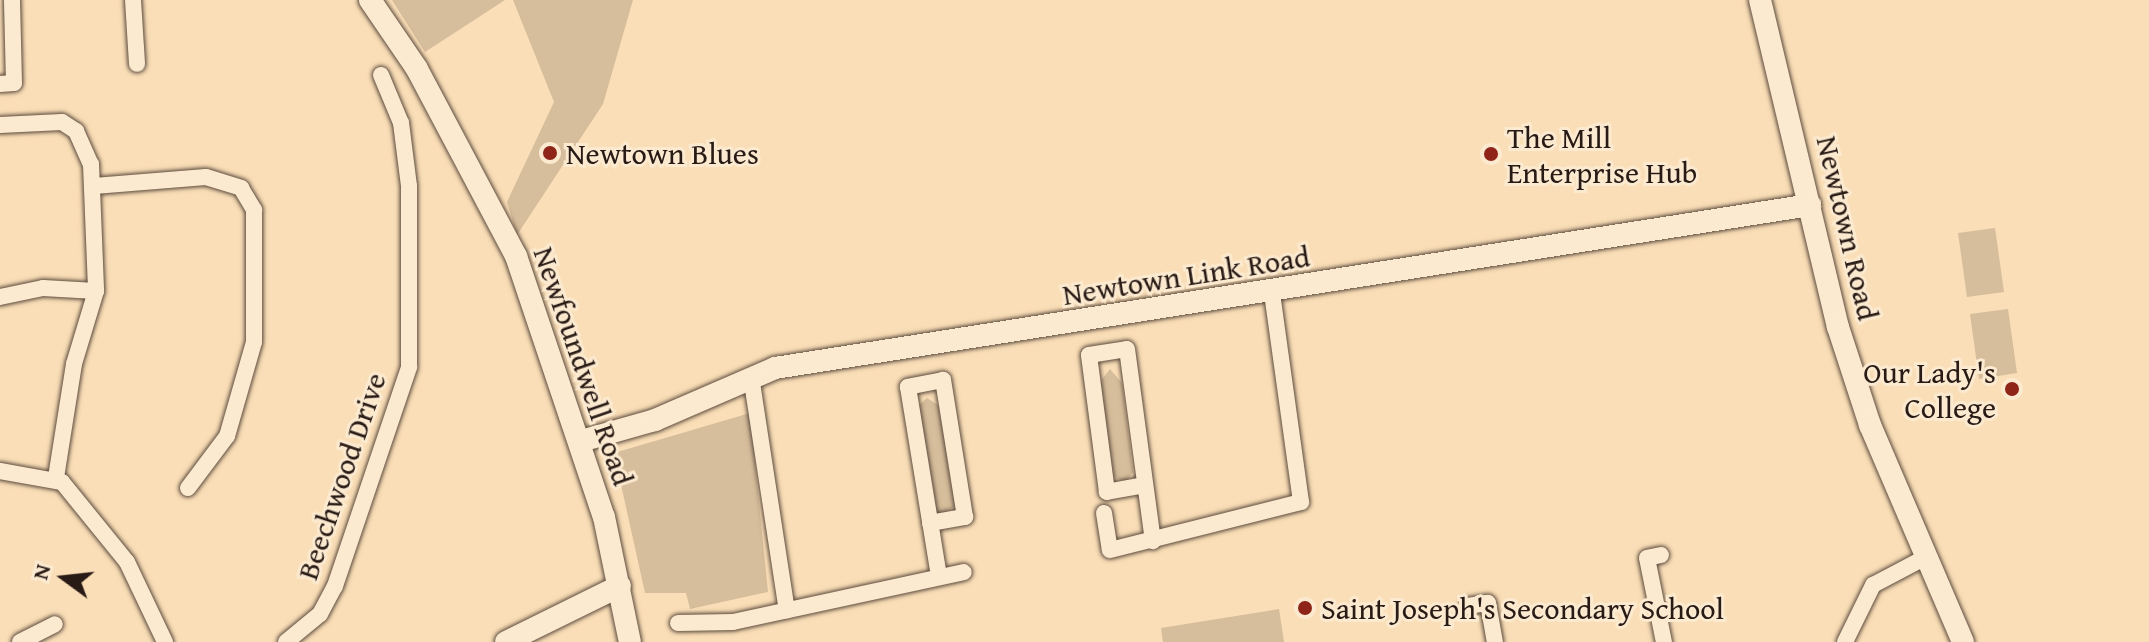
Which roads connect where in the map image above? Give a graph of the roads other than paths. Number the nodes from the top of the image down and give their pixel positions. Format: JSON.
{"nodes":[{"id":1,"x":12,"y":0,"type":"edge"},
{"id":2,"x":133,"y":0,"type":"edge"},
{"id":3,"x":370,"y":0,"type":"edge"},
{"id":4,"x":1760,"y":0,"type":"edge"},
{"id":5,"x":137,"y":64,"type":"dead end"},
{"id":6,"x":381,"y":75,"type":"dead end"},
{"id":7,"x":0,"y":84,"type":"edge"},
{"id":8,"x":0,"y":125,"type":"edge"},
{"id":9,"x":94,"y":186,"type":"junction"},
{"id":10,"x":1810,"y":205,"type":"junction"},
{"id":11,"x":96,"y":291,"type":"junction"},
{"id":12,"x":1272,"y":292,"type":"junction"},
{"id":13,"x":0,"y":297,"type":"edge"},
{"id":14,"x":751,"y":376,"type":"junction"},
{"id":15,"x":581,"y":441,"type":"junction"},
{"id":16,"x":0,"y":471,"type":"edge"},
{"id":17,"x":56,"y":478,"type":"junction"},
{"id":18,"x":1145,"y":485,"type":"junction"},
{"id":19,"x":188,"y":488,"type":"dead end"},
{"id":20,"x":1104,"y":513,"type":"dead end"},
{"id":21,"x":930,"y":523,"type":"junction"},
{"id":22,"x":1153,"y":541,"type":"junction"},
{"id":23,"x":1661,"y":555,"type":"dead end"},
{"id":24,"x":1926,"y":557,"type":"junction"},
{"id":25,"x":964,"y":572,"type":"dead end"},
{"id":26,"x":939,"y":576,"type":"junction"},
{"id":27,"x":620,"y":586,"type":"junction"},
{"id":28,"x":1468,"y":606,"type":"dead end"},
{"id":29,"x":787,"y":610,"type":"junction"},
{"id":30,"x":678,"y":623,"type":"dead end"},
{"id":31,"x":55,"y":624,"type":"dead end"},
{"id":32,"x":20,"y":642,"type":"edge"},
{"id":33,"x":165,"y":642,"type":"edge"},
{"id":34,"x":286,"y":642,"type":"edge"},
{"id":35,"x":506,"y":642,"type":"edge"},
{"id":36,"x":630,"y":642,"type":"edge"},
{"id":37,"x":1495,"y":642,"type":"edge"},
{"id":38,"x":1664,"y":642,"type":"edge"},
{"id":39,"x":1845,"y":642,"type":"edge"},
{"id":40,"x":1963,"y":642,"type":"edge"}],
"edges":[{"from":1,"to":7,"type":"street"},
{"from":2,"to":5,"type":"street"},
{"from":3,"to":15,"type":"street","name":"Newfoundwell Road"},
{"from":4,"to":10,"type":"street","name":"Newtown Road"},
{"from":6,"to":34,"type":"street","name":"Beechwood Drive"},
{"from":8,"to":9,"type":"street"},
{"from":9,"to":11,"type":"street"},
{"from":9,"to":19,"type":"street"},
{"from":10,"to":12,"type":"street","name":"Newtown Link Road"},
{"from":10,"to":24,"type":"street","name":"Newtown Road"},
{"from":11,"to":13,"type":"street"},
{"from":11,"to":17,"type":"street"},
{"from":12,"to":14,"type":"street","name":"Newtown Link Road"},
{"from":12,"to":22,"type":"street"},
{"from":14,"to":15,"type":"street","name":"Newtown Link Road"},
{"from":14,"to":29,"type":"street"},
{"from":15,"to":27,"type":"street","name":"Newfoundwell Road"},
{"from":16,"to":17,"type":"street"},
{"from":17,"to":33,"type":"street"},
{"from":18,"to":18,"type":"street"},
{"from":18,"to":22,"type":"street"},
{"from":20,"to":22,"type":"street"},
{"from":21,"to":21,"type":"street"},
{"from":21,"to":26,"type":"street"},
{"from":23,"to":38,"type":"street"},
{"from":24,"to":39,"type":"street"},
{"from":24,"to":40,"type":"street","name":"Newtown Road"},
{"from":25,"to":26,"type":"street"},
{"from":26,"to":29,"type":"street"},
{"from":27,"to":35,"type":"street"},
{"from":27,"to":36,"type":"street","name":"Newfoundwell Road"},
{"from":28,"to":37,"type":"street"},
{"from":29,"to":30,"type":"street"},
{"from":31,"to":32,"type":"street"}]}
